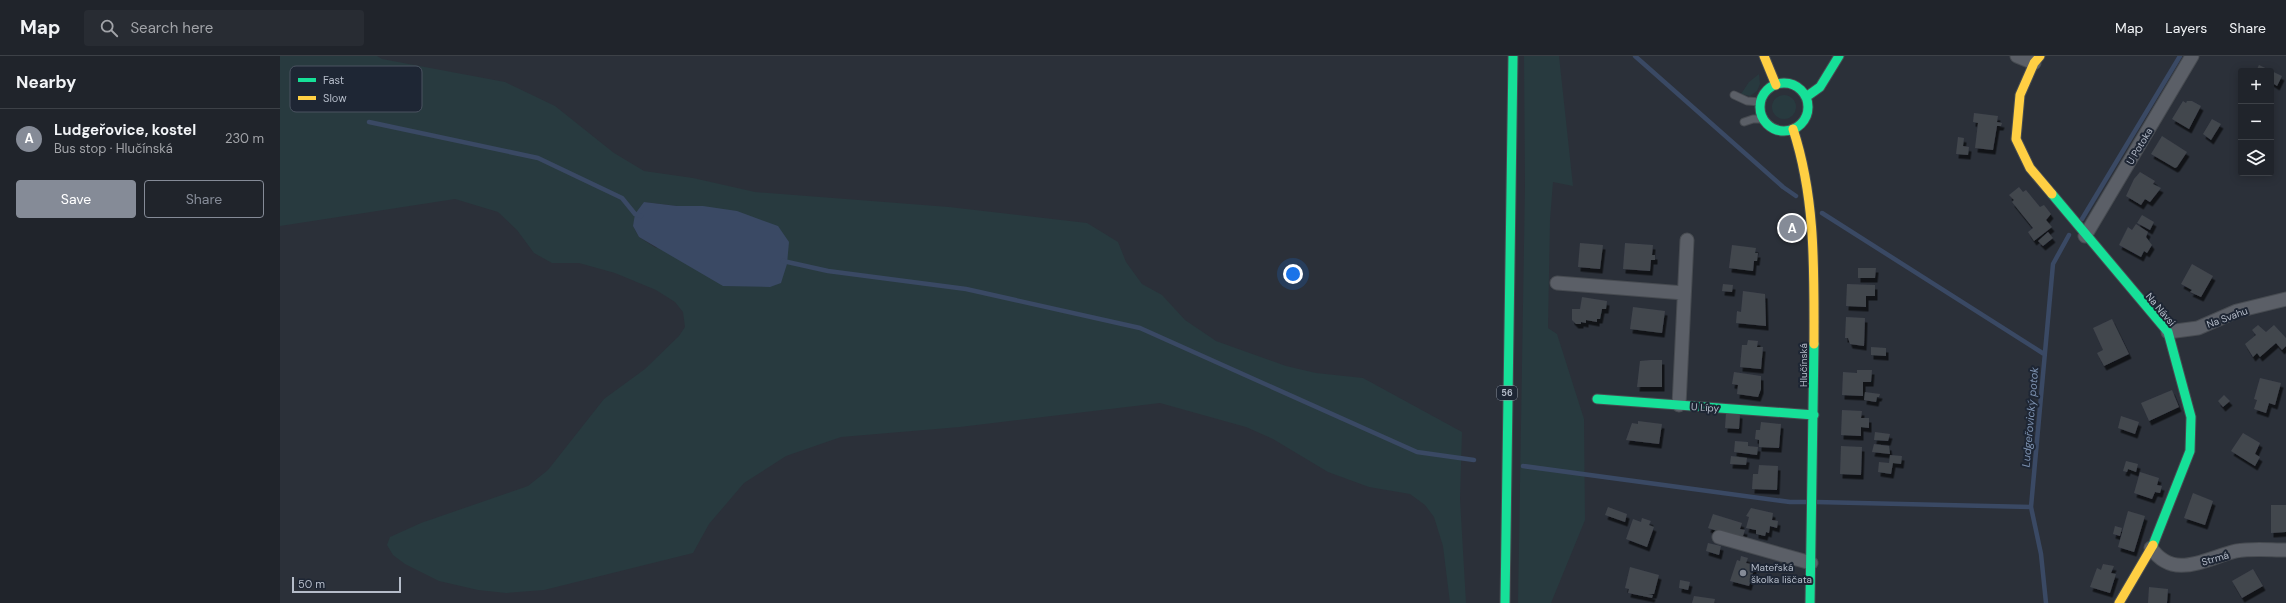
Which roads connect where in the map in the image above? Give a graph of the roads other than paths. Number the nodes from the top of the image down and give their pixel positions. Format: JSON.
{"nodes":[{"id":1,"x":1513,"y":56,"type":"edge"},
{"id":2,"x":1764,"y":56,"type":"edge"},
{"id":3,"x":1839,"y":56,"type":"edge"},
{"id":4,"x":2017,"y":56,"type":"edge"},
{"id":5,"x":2192,"y":56,"type":"edge"},
{"id":6,"x":2037,"y":60,"type":"edge"},
{"id":7,"x":1776,"y":85,"type":"junction"},
{"id":8,"x":1734,"y":95,"type":"dead end"},
{"id":9,"x":1806,"y":97,"type":"junction"},
{"id":10,"x":1761,"y":102,"type":"junction"},
{"id":11,"x":1763,"y":119,"type":"junction"},
{"id":12,"x":1744,"y":122,"type":"dead end"},
{"id":13,"x":1793,"y":129,"type":"junction"},
{"id":14,"x":2085,"y":236,"type":"junction"},
{"id":15,"x":1687,"y":240,"type":"dead end"},
{"id":16,"x":1557,"y":283,"type":"dead end"},
{"id":17,"x":1684,"y":293,"type":"junction"},
{"id":18,"x":2286,"y":299,"type":"edge"},
{"id":19,"x":2168,"y":332,"type":"junction"},
{"id":20,"x":1597,"y":400,"type":"dead end"},
{"id":21,"x":1679,"y":405,"type":"junction"},
{"id":22,"x":1814,"y":415,"type":"junction"},
{"id":23,"x":1719,"y":537,"type":"dead end"},
{"id":24,"x":2151,"y":548,"type":"junction"},
{"id":25,"x":2286,"y":550,"type":"edge"},
{"id":26,"x":1811,"y":563,"type":"junction"},
{"id":27,"x":1505,"y":603,"type":"edge"},
{"id":28,"x":1810,"y":603,"type":"edge"},
{"id":29,"x":2119,"y":603,"type":"edge"}],
"edges":[{"from":1,"to":27,"type":"street","number":"56"},
{"from":2,"to":7,"type":"street"},
{"from":3,"to":9,"type":"street"},
{"from":4,"to":6,"type":"street"},
{"from":5,"to":14,"type":"street","name":"U Potoka"},
{"from":6,"to":14,"type":"street","name":"Na Návsi"},
{"from":7,"to":9,"type":"street"},
{"from":7,"to":10,"type":"street"},
{"from":8,"to":10,"type":"lane"},
{"from":9,"to":13,"type":"street"},
{"from":10,"to":11,"type":"street"},
{"from":11,"to":12,"type":"lane"},
{"from":11,"to":13,"type":"street"},
{"from":13,"to":22,"type":"street","name":"Hlučínská"},
{"from":14,"to":19,"type":"street","name":"Na Návsi"},
{"from":15,"to":17,"type":"street"},
{"from":16,"to":17,"type":"street"},
{"from":17,"to":21,"type":"street"},
{"from":18,"to":19,"type":"street","name":"Na Svahu"},
{"from":19,"to":24,"type":"street","name":"Na Návsi"},
{"from":20,"to":21,"type":"street","name":"U Lípy"},
{"from":21,"to":22,"type":"street","name":"U Lípy"},
{"from":22,"to":26,"type":"street","name":"Hlučínská"},
{"from":23,"to":26,"type":"street"},
{"from":24,"to":25,"type":"street","name":"Strmá"},
{"from":24,"to":29,"type":"street","name":"Na Návsi"},
{"from":26,"to":28,"type":"street","name":"Hlučínská"}]}
